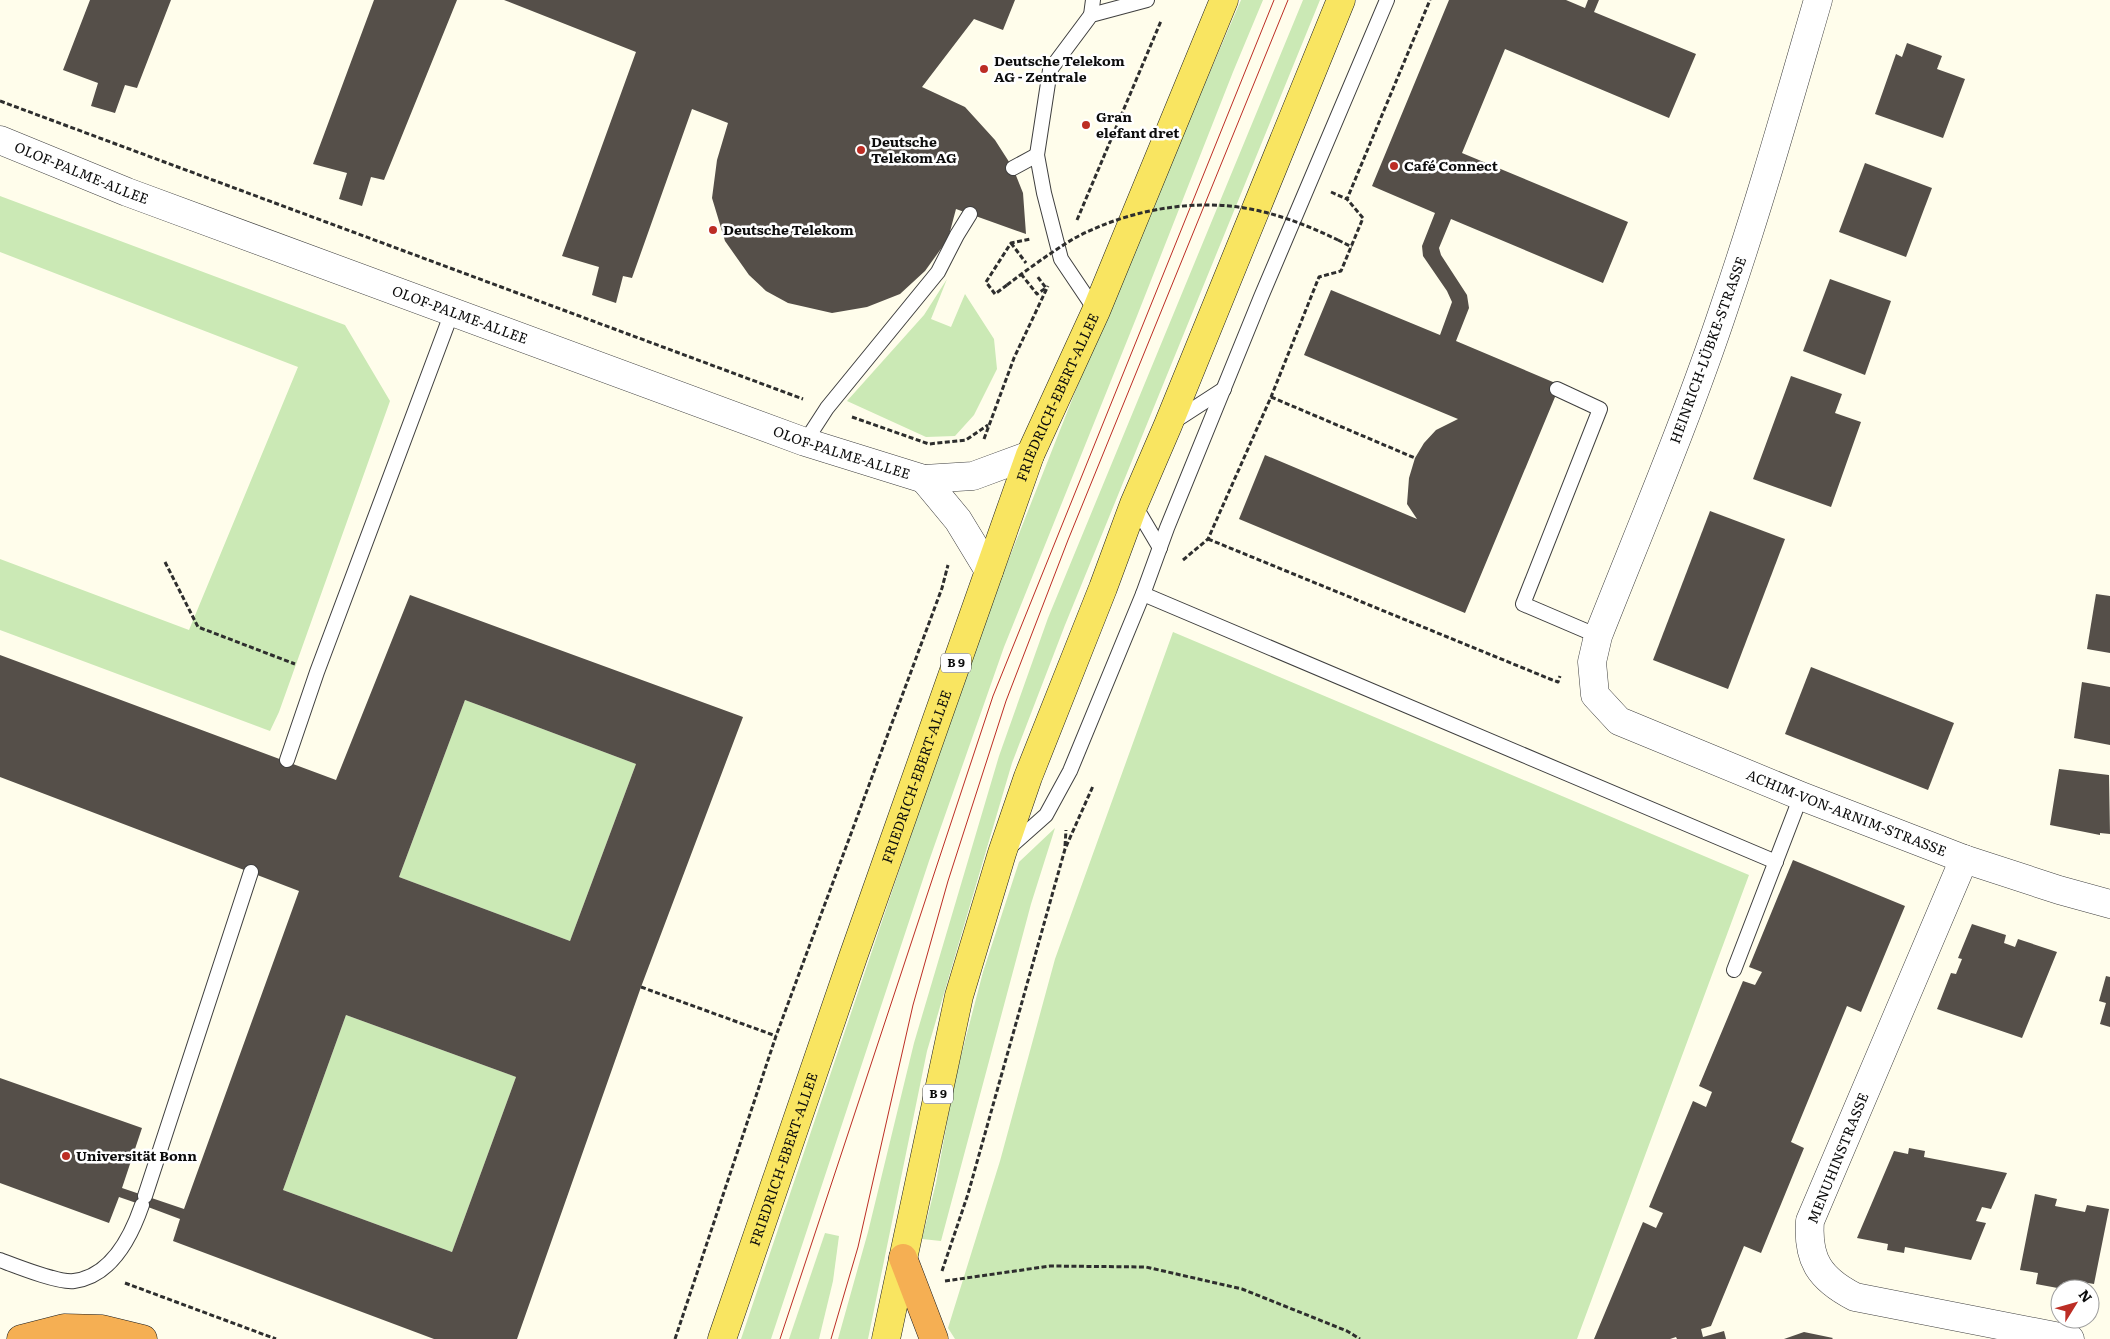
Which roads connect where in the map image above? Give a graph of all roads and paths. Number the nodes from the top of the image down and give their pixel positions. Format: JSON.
{"nodes":[{"id":1,"x":1093,"y":0,"type":"edge"},
{"id":2,"x":1147,"y":0,"type":"edge"},
{"id":3,"x":1224,"y":0,"type":"edge"},
{"id":4,"x":1341,"y":0,"type":"edge"},
{"id":5,"x":1386,"y":0,"type":"edge"},
{"id":6,"x":1430,"y":0,"type":"edge"},
{"id":7,"x":1818,"y":0,"type":"edge"},
{"id":8,"x":1091,"y":15,"type":"junction"},
{"id":9,"x":1163,"y":18,"type":"dead end"},
{"id":10,"x":0,"y":101,"type":"edge"},
{"id":11,"x":0,"y":140,"type":"edge"},
{"id":12,"x":1037,"y":155,"type":"junction"},
{"id":13,"x":1013,"y":168,"type":"dead end"},
{"id":14,"x":970,"y":214,"type":"dead end"},
{"id":15,"x":1076,"y":224,"type":"dead end"},
{"id":16,"x":1072,"y":232,"type":"dead end"},
{"id":17,"x":1054,"y":233,"type":"junction"},
{"id":18,"x":1012,"y":243,"type":"junction"},
{"id":19,"x":1352,"y":246,"type":"junction"},
{"id":20,"x":1061,"y":259,"type":"junction"},
{"id":21,"x":1026,"y":263,"type":"dead end"},
{"id":22,"x":1021,"y":274,"type":"junction"},
{"id":23,"x":1037,"y":276,"type":"dead end"},
{"id":24,"x":1096,"y":311,"type":"junction"},
{"id":25,"x":452,"y":312,"type":"junction"},
{"id":26,"x":1558,"y":389,"type":"dead end"},
{"id":27,"x":1224,"y":390,"type":"junction"},
{"id":28,"x":1270,"y":397,"type":"junction"},
{"id":29,"x":827,"y":408,"type":"junction"},
{"id":30,"x":989,"y":424,"type":"junction"},
{"id":31,"x":1168,"y":425,"type":"junction"},
{"id":32,"x":806,"y":442,"type":"junction"},
{"id":33,"x":1030,"y":455,"type":"junction"},
{"id":34,"x":1415,"y":458,"type":"dead end"},
{"id":35,"x":973,"y":476,"type":"junction"},
{"id":36,"x":924,"y":479,"type":"junction"},
{"id":37,"x":1134,"y":504,"type":"junction"},
{"id":38,"x":958,"y":520,"type":"junction"},
{"id":39,"x":1208,"y":539,"type":"junction"},
{"id":40,"x":1160,"y":548,"type":"junction"},
{"id":41,"x":1182,"y":560,"type":"dead end"},
{"id":42,"x":165,"y":562,"type":"dead end"},
{"id":43,"x":989,"y":571,"type":"junction"},
{"id":44,"x":1143,"y":594,"type":"junction"},
{"id":45,"x":1598,"y":636,"type":"junction"},
{"id":46,"x":1592,"y":662,"type":"junction"},
{"id":47,"x":317,"y":672,"type":"junction"},
{"id":48,"x":1595,"y":695,"type":"joint"},
{"id":49,"x":287,"y":760,"type":"dead end"},
{"id":50,"x":1801,"y":796,"type":"junction"},
{"id":51,"x":1065,"y":849,"type":"dead end"},
{"id":52,"x":1002,"y":853,"type":"junction"},
{"id":53,"x":1964,"y":859,"type":"junction"},
{"id":54,"x":1776,"y":862,"type":"junction"},
{"id":55,"x":250,"y":872,"type":"dead end"},
{"id":56,"x":2110,"y":904,"type":"edge"},
{"id":57,"x":1734,"y":970,"type":"dead end"},
{"id":58,"x":641,"y":986,"type":"dead end"},
{"id":59,"x":776,"y":1036,"type":"junction"},
{"id":60,"x":903,"y":1258,"type":"junction"},
{"id":61,"x":0,"y":1260,"type":"edge"},
{"id":62,"x":99,"y":1272,"type":"junction"},
{"id":63,"x":942,"y":1273,"type":"dead end"},
{"id":64,"x":930,"y":1331,"type":"edge"},
{"id":65,"x":22,"y":1339,"type":"edge"},
{"id":66,"x":143,"y":1339,"type":"edge"},
{"id":67,"x":276,"y":1339,"type":"edge"},
{"id":68,"x":674,"y":1339,"type":"edge"},
{"id":69,"x":722,"y":1339,"type":"edge"},
{"id":70,"x":886,"y":1339,"type":"edge"},
{"id":71,"x":1360,"y":1339,"type":"edge"},
{"id":72,"x":2070,"y":1339,"type":"edge"}],
"edges":[{"from":1,"to":8,"type":"lane"},
{"from":2,"to":8,"type":"lane"},
{"from":3,"to":24,"type":"main road","name":"FRIEDRICH-EBERT-ALLEE","number":"B 9"},
{"from":4,"to":31,"type":"main road","number":"B 9"},
{"from":5,"to":27,"type":"lane"},
{"from":6,"to":19,"type":"path"},
{"from":7,"to":45,"type":"street","name":"HEINRICH-LÜBKE-STRASSE"},
{"from":8,"to":12,"type":"lane"},
{"from":9,"to":15,"type":"path"},
{"from":10,"to":29,"type":"path"},
{"from":11,"to":25,"type":"street","name":"OLOF-PALME-ALLEE"},
{"from":12,"to":13,"type":"lane"},
{"from":12,"to":17,"type":"lane"},
{"from":14,"to":29,"type":"lane"},
{"from":16,"to":20,"type":"path"},
{"from":17,"to":18,"type":"path"},
{"from":17,"to":20,"type":"lane"},
{"from":18,"to":21,"type":"path"},
{"from":18,"to":22,"type":"path","bridge":true},
{"from":19,"to":22,"type":"path","bridge":true},
{"from":19,"to":28,"type":"path"},
{"from":20,"to":24,"type":"lane"},
{"from":20,"to":30,"type":"path"},
{"from":22,"to":23,"type":"path"},
{"from":24,"to":33,"type":"main road","name":"FRIEDRICH-EBERT-ALLEE","number":"B 9"},
{"from":25,"to":32,"type":"street","name":"OLOF-PALME-ALLEE"},
{"from":25,"to":47,"type":"lane"},
{"from":26,"to":45,"type":"lane"},
{"from":27,"to":31,"type":"lane"},
{"from":27,"to":40,"type":"lane"},
{"from":28,"to":34,"type":"path"},
{"from":28,"to":39,"type":"path"},
{"from":29,"to":30,"type":"path"},
{"from":29,"to":32,"type":"lane"},
{"from":30,"to":35,"type":"path"},
{"from":31,"to":37,"type":"main road","number":"B 9"},
{"from":32,"to":36,"type":"street","name":"OLOF-PALME-ALLEE"},
{"from":33,"to":35,"type":"street","name":"OLOF-PALME-ALLEE"},
{"from":33,"to":43,"type":"main road","name":"FRIEDRICH-EBERT-ALLEE","number":"B 9"},
{"from":35,"to":36,"type":"street","name":"OLOF-PALME-ALLEE"},
{"from":36,"to":38,"type":"street","name":"OLOF-PALME-ALLEE"},
{"from":37,"to":40,"type":"lane"},
{"from":37,"to":52,"type":"main road","number":"B 9"},
{"from":38,"to":43,"type":"street","name":"OLOF-PALME-ALLEE"},
{"from":38,"to":59,"type":"path"},
{"from":39,"to":41,"type":"path"},
{"from":39,"to":46,"type":"path"},
{"from":40,"to":44,"type":"lane"},
{"from":42,"to":47,"type":"path"},
{"from":43,"to":69,"type":"main road","name":"FRIEDRICH-EBERT-ALLEE","number":"B 9"},
{"from":44,"to":52,"type":"lane"},
{"from":44,"to":54,"type":"lane"},
{"from":45,"to":46,"type":"street","name":"HEINRICH-LÜBKE-STRASSE"},
{"from":46,"to":48,"type":"street","name":"HEINRICH-LÜBKE-STRASSE"},
{"from":47,"to":49,"type":"lane"},
{"from":48,"to":50,"type":"street","name":"ACHIM-VON-ARNIM-STRASSE"},
{"from":50,"to":53,"type":"street","name":"ACHIM-VON-ARNIM-STRASSE"},
{"from":50,"to":54,"type":"lane"},
{"from":51,"to":63,"type":"path"},
{"from":52,"to":60,"type":"main road","number":"B 9"},
{"from":53,"to":56,"type":"street","name":"ACHIM-VON-ARNIM-STRASSE"},
{"from":53,"to":72,"type":"street","name":"MENUHINSTRASSE"},
{"from":54,"to":57,"type":"lane"},
{"from":55,"to":62,"type":"lane"},
{"from":58,"to":59,"type":"path"},
{"from":59,"to":68,"type":"path"},
{"from":60,"to":64,"type":"highway"},
{"from":60,"to":70,"type":"main road","number":"B 9"},
{"from":61,"to":62,"type":"lane"},
{"from":62,"to":67,"type":"path"},
{"from":64,"to":71,"type":"path"},
{"from":65,"to":66,"type":"highway"}]}
